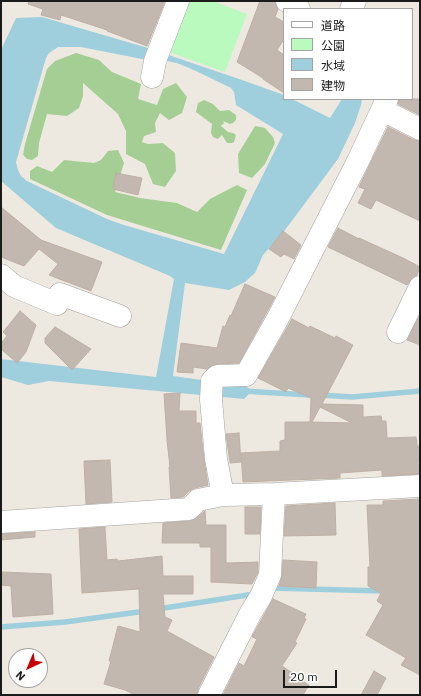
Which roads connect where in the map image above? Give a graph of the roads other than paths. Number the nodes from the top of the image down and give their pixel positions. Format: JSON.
{"nodes":[{"id":1,"x":178,"y":1,"type":"edge"},
{"id":2,"x":287,"y":1,"type":"edge"},
{"id":3,"x":298,"y":8,"type":"edge"},
{"id":4,"x":156,"y":63,"type":"dead end"},
{"id":5,"x":384,"y":105,"type":"edge"},
{"id":6,"x":420,"y":129,"type":"edge"},
{"id":7,"x":1,"y":275,"type":"edge"},
{"id":8,"x":418,"y":294,"type":"edge"},
{"id":9,"x":120,"y":316,"type":"dead end"},
{"id":10,"x":398,"y":332,"type":"dead end"},
{"id":11,"x":420,"y":486,"type":"edge"},
{"id":12,"x":274,"y":494,"type":"junction"},
{"id":13,"x":223,"y":495,"type":"junction"},
{"id":14,"x":1,"y":522,"type":"edge"},
{"id":15,"x":209,"y":695,"type":"edge"}],
"edges":[{"from":1,"to":4,"type":"street"},
{"from":2,"to":3,"type":"street"},
{"from":5,"to":6,"type":"street"},
{"from":5,"to":13,"type":"street"},
{"from":7,"to":9,"type":"street"},
{"from":8,"to":10,"type":"street"},
{"from":11,"to":12,"type":"street"},
{"from":12,"to":13,"type":"street"},
{"from":12,"to":15,"type":"street"},
{"from":13,"to":14,"type":"street"}]}
